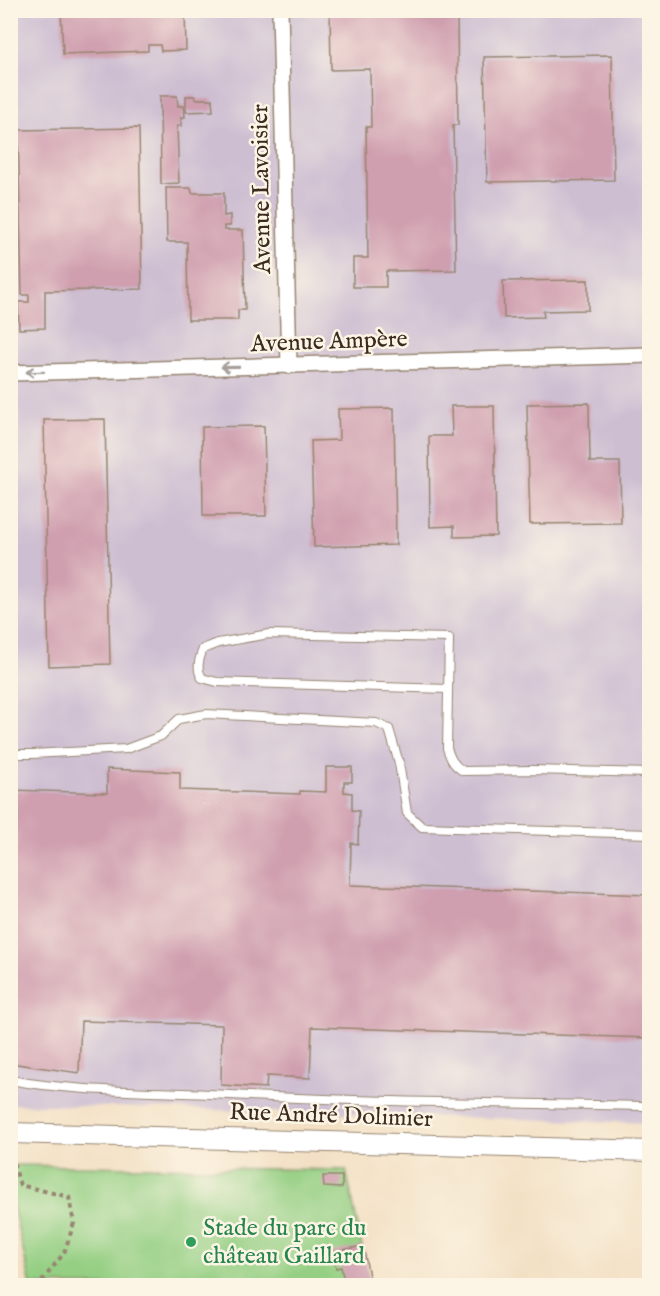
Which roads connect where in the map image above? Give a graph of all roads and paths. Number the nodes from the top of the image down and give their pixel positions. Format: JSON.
{"nodes":[{"id":1,"x":280,"y":10,"type":"edge"},
{"id":2,"x":650,"y":355,"type":"edge"},
{"id":3,"x":289,"y":366,"type":"junction"},
{"id":4,"x":10,"y":373,"type":"edge"},
{"id":5,"x":448,"y":689,"type":"junction"},
{"id":6,"x":10,"y":754,"type":"edge"},
{"id":7,"x":650,"y":773,"type":"edge"},
{"id":8,"x":650,"y":834,"type":"edge"},
{"id":9,"x":10,"y":1080,"type":"edge"},
{"id":10,"x":650,"y":1106,"type":"edge"},
{"id":11,"x":10,"y":1133,"type":"edge"},
{"id":12,"x":650,"y":1151,"type":"edge"},
{"id":13,"x":11,"y":1155,"type":"edge"},
{"id":14,"x":38,"y":1286,"type":"edge"}],
"edges":[{"from":1,"to":3,"type":"street","name":"Avenue Lavoisier"},
{"from":2,"to":3,"type":"street","name":"Avenue Ampère"},
{"from":3,"to":4,"type":"street","name":"Avenue Ampère","one_way":true},
{"from":5,"to":5,"type":"lane"},
{"from":5,"to":7,"type":"lane"},
{"from":6,"to":8,"type":"lane"},
{"from":9,"to":10,"type":"lane"},
{"from":11,"to":12,"type":"street","name":"Rue André Dolimier"},
{"from":13,"to":14,"type":"path"}]}
